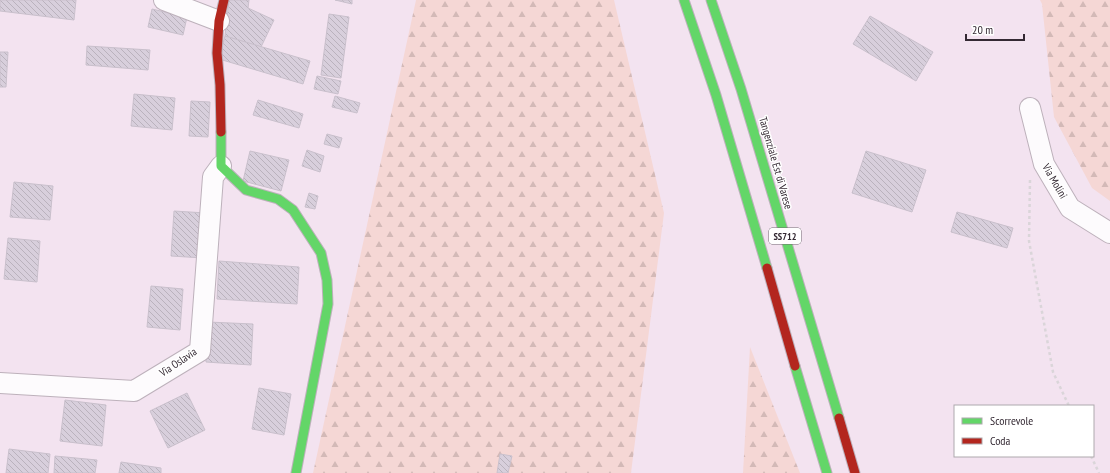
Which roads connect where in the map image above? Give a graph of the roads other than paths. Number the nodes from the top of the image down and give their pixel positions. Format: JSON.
{"nodes":[{"id":1,"x":164,"y":0,"type":"edge"},
{"id":2,"x":224,"y":0,"type":"edge"},
{"id":3,"x":684,"y":0,"type":"edge"},
{"id":4,"x":711,"y":0,"type":"edge"},
{"id":5,"x":219,"y":21,"type":"junction"},
{"id":6,"x":1030,"y":108,"type":"dead end"},
{"id":7,"x":221,"y":166,"type":"junction"},
{"id":8,"x":1110,"y":233,"type":"edge"},
{"id":9,"x":0,"y":383,"type":"edge"},
{"id":10,"x":296,"y":473,"type":"edge"},
{"id":11,"x":827,"y":473,"type":"edge"},
{"id":12,"x":855,"y":473,"type":"edge"}],
"edges":[{"from":1,"to":5,"type":"street"},
{"from":2,"to":5,"type":"main road"},
{"from":3,"to":11,"type":"main road","number":"SS712"},
{"from":4,"to":12,"type":"main road","name":"Tangenziale Est di Varese","number":"SS712"},
{"from":5,"to":7,"type":"main road"},
{"from":6,"to":8,"type":"street","name":"Via Molini"},
{"from":7,"to":9,"type":"street","name":"Via Oslavia"},
{"from":7,"to":10,"type":"main road"}]}
